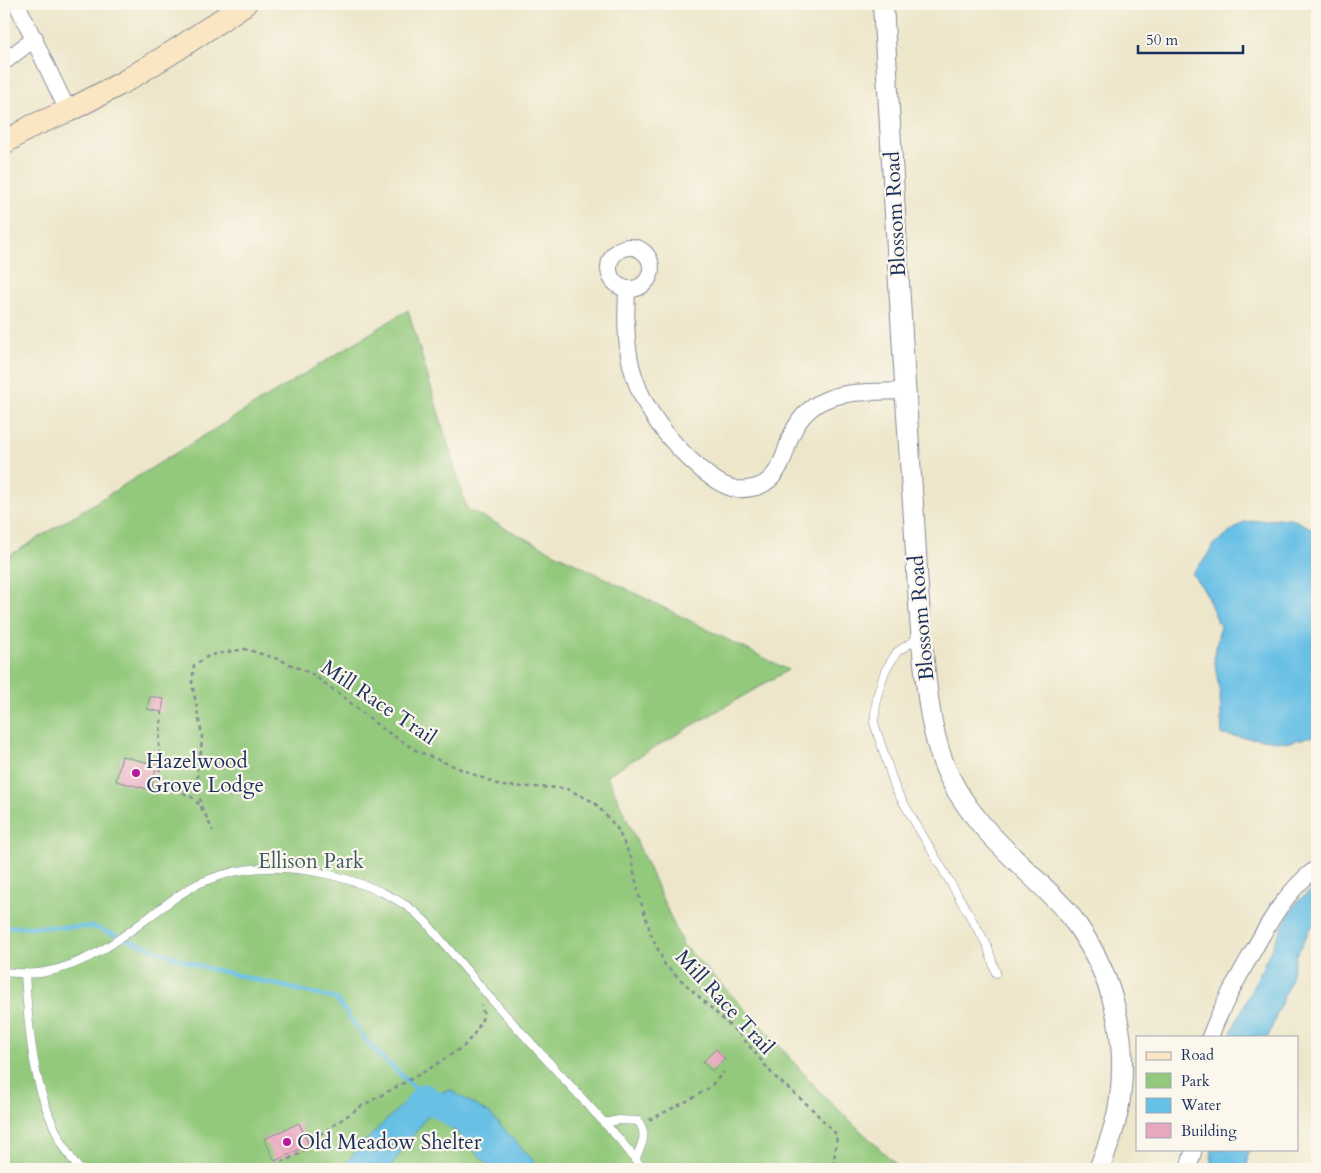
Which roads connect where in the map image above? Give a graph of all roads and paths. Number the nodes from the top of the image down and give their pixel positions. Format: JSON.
{"nodes":[{"id":1,"x":17,"y":4,"type":"edge"},
{"id":2,"x":245,"y":4,"type":"edge"},
{"id":3,"x":883,"y":4,"type":"edge"},
{"id":4,"x":35,"y":38,"type":"junction"},
{"id":5,"x":4,"y":62,"type":"edge"},
{"id":6,"x":68,"y":111,"type":"junction"},
{"id":7,"x":32,"y":126,"type":"junction"},
{"id":8,"x":4,"y":131,"type":"edge"},
{"id":9,"x":4,"y":142,"type":"edge"},
{"id":10,"x":627,"y":289,"type":"dead end"},
{"id":11,"x":905,"y":391,"type":"junction"},
{"id":12,"x":920,"y":636,"type":"junction"},
{"id":13,"x":162,"y":712,"type":"dead end"},
{"id":14,"x":152,"y":785,"type":"dead end"},
{"id":15,"x":160,"y":787,"type":"junction"},
{"id":16,"x":202,"y":810,"type":"junction"},
{"id":17,"x":212,"y":831,"type":"dead end"},
{"id":18,"x":1317,"y":868,"type":"edge"},
{"id":19,"x":4,"y":972,"type":"edge"},
{"id":20,"x":25,"y":973,"type":"junction"},
{"id":21,"x":996,"y":973,"type":"dead end"},
{"id":22,"x":480,"y":1000,"type":"dead end"},
{"id":23,"x":1210,"y":1036,"type":"edge"},
{"id":24,"x":724,"y":1072,"type":"dead end"},
{"id":25,"x":604,"y":1123,"type":"junction"},
{"id":26,"x":641,"y":1124,"type":"junction"},
{"id":27,"x":1194,"y":1150,"type":"edge"},
{"id":28,"x":635,"y":1160,"type":"junction"},
{"id":29,"x":78,"y":1169,"type":"edge"},
{"id":30,"x":267,"y":1169,"type":"edge"},
{"id":31,"x":642,"y":1169,"type":"edge"},
{"id":32,"x":833,"y":1169,"type":"edge"},
{"id":33,"x":1099,"y":1169,"type":"edge"},
{"id":34,"x":1188,"y":1169,"type":"edge"}],
"edges":[{"from":1,"to":4,"type":"street"},
{"from":2,"to":6,"type":"main road"},
{"from":3,"to":11,"type":"street","name":"Blossom Road"},
{"from":4,"to":5,"type":"street"},
{"from":4,"to":6,"type":"street"},
{"from":6,"to":7,"type":"main road"},
{"from":7,"to":8,"type":"main road"},
{"from":7,"to":9,"type":"main road"},
{"from":10,"to":11,"type":"street"},
{"from":11,"to":12,"type":"street","name":"Blossom Road"},
{"from":12,"to":21,"type":"lane"},
{"from":12,"to":33,"type":"street","name":"Blossom Road"},
{"from":13,"to":15,"type":"path"},
{"from":14,"to":15,"type":"path"},
{"from":15,"to":16,"type":"path"},
{"from":16,"to":17,"type":"path"},
{"from":16,"to":32,"type":"path","name":"Mill Race Trail"},
{"from":18,"to":23,"type":"street"},
{"from":19,"to":20,"type":"lane"},
{"from":20,"to":25,"type":"lane"},
{"from":20,"to":29,"type":"lane"},
{"from":22,"to":30,"type":"path"},
{"from":24,"to":26,"type":"path"},
{"from":25,"to":26,"type":"lane"},
{"from":25,"to":28,"type":"lane"},
{"from":26,"to":28,"type":"lane"},
{"from":27,"to":34,"type":"street"},
{"from":28,"to":31,"type":"lane"}]}
